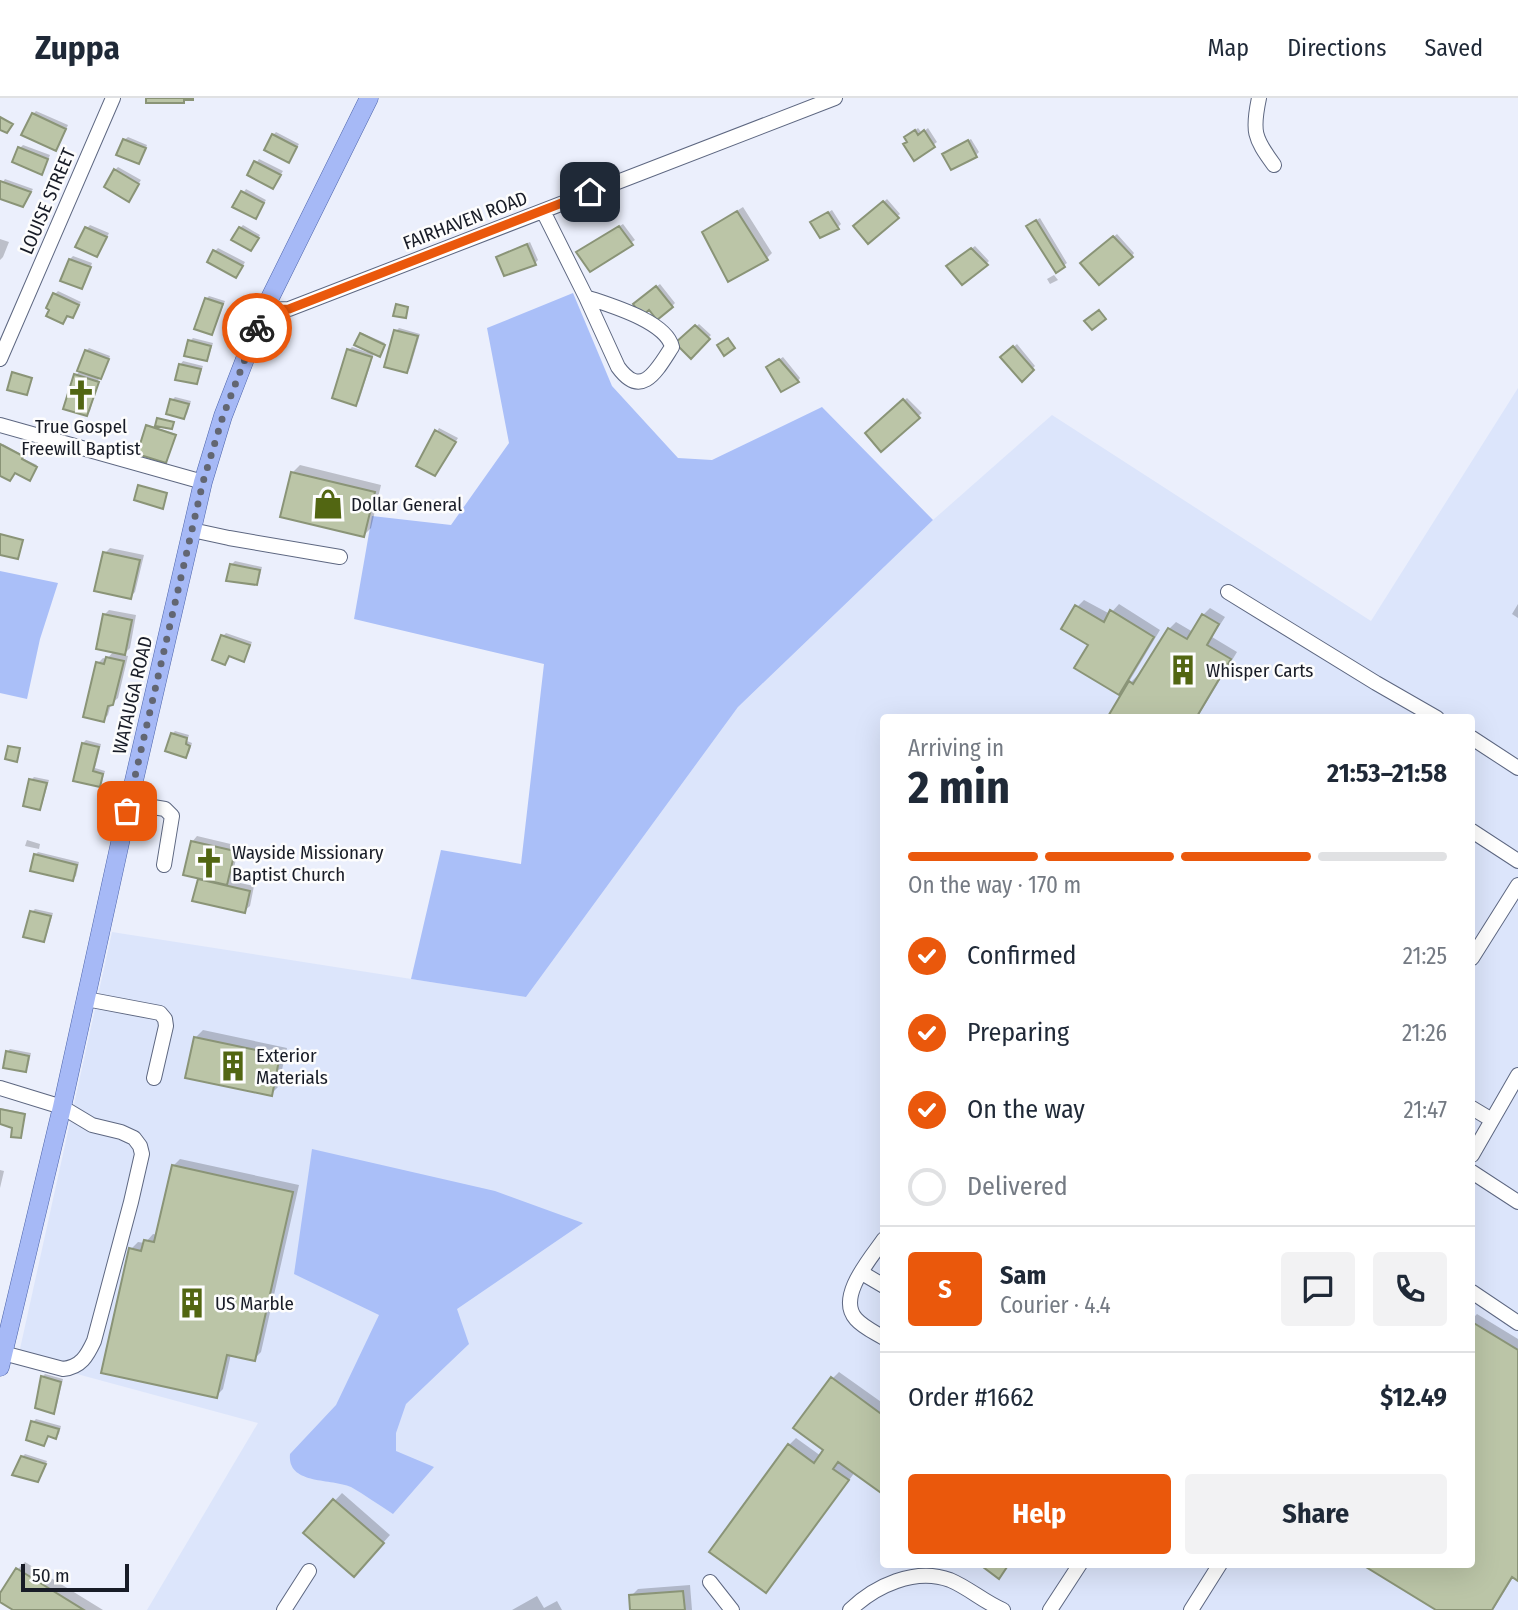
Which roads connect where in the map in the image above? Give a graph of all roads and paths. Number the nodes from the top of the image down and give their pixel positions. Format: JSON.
{"nodes":[{"id":1,"x":113,"y":98,"type":"edge"},
{"id":2,"x":369,"y":98,"type":"edge"},
{"id":3,"x":835,"y":98,"type":"edge"},
{"id":4,"x":1259,"y":98,"type":"edge"},
{"id":5,"x":1274,"y":165,"type":"dead end"},
{"id":6,"x":543,"y":211,"type":"junction"},
{"id":7,"x":586,"y":297,"type":"junction"},
{"id":8,"x":264,"y":310,"type":"junction"},
{"id":9,"x":0,"y":359,"type":"edge"},
{"id":10,"x":0,"y":425,"type":"edge"},
{"id":11,"x":203,"y":482,"type":"junction"},
{"id":12,"x":192,"y":530,"type":"junction"},
{"id":13,"x":340,"y":557,"type":"dead end"},
{"id":14,"x":1228,"y":592,"type":"dead end"},
{"id":15,"x":1430,"y":714,"type":"edge"},
{"id":16,"x":1475,"y":740,"type":"edge"},
{"id":17,"x":1518,"y":768,"type":"edge"},
{"id":18,"x":129,"y":803,"type":"junction"},
{"id":19,"x":1475,"y":833,"type":"edge"},
{"id":20,"x":1518,"y":861,"type":"edge"},
{"id":21,"x":164,"y":865,"type":"dead end"},
{"id":22,"x":1518,"y":885,"type":"edge"},
{"id":23,"x":1475,"y":953,"type":"edge"},
{"id":24,"x":86,"y":999,"type":"junction"},
{"id":25,"x":1518,"y":1075,"type":"edge"},
{"id":26,"x":154,"y":1078,"type":"dead end"},
{"id":27,"x":0,"y":1088,"type":"edge"},
{"id":28,"x":62,"y":1107,"type":"junction"},
{"id":29,"x":1475,"y":1110,"type":"edge"},
{"id":30,"x":1492,"y":1121,"type":"junction"},
{"id":31,"x":1475,"y":1150,"type":"edge"},
{"id":32,"x":1475,"y":1174,"type":"edge"},
{"id":33,"x":1517,"y":1199,"type":"edge"},
{"id":34,"x":880,"y":1245,"type":"edge"},
{"id":35,"x":862,"y":1273,"type":"junction"},
{"id":36,"x":880,"y":1284,"type":"edge"},
{"id":37,"x":1475,"y":1295,"type":"edge"},
{"id":38,"x":1518,"y":1323,"type":"edge"},
{"id":39,"x":880,"y":1335,"type":"edge"},
{"id":40,"x":2,"y":1360,"type":"edge"},
{"id":41,"x":1077,"y":1568,"type":"edge"},
{"id":42,"x":1217,"y":1568,"type":"edge"},
{"id":43,"x":309,"y":1571,"type":"dead end"},
{"id":44,"x":710,"y":1582,"type":"dead end"},
{"id":45,"x":284,"y":1610,"type":"edge"},
{"id":46,"x":732,"y":1610,"type":"edge"},
{"id":47,"x":850,"y":1610,"type":"edge"},
{"id":48,"x":1003,"y":1610,"type":"edge"},
{"id":49,"x":1050,"y":1610,"type":"edge"},
{"id":50,"x":1191,"y":1610,"type":"edge"}],
"edges":[{"from":1,"to":9,"type":"street","name":"LOUISE STREET"},
{"from":2,"to":8,"type":"main road","name":"WATAUGA ROAD"},
{"from":3,"to":6,"type":"street","name":"FAIRHAVEN ROAD"},
{"from":4,"to":5,"type":"street"},
{"from":6,"to":7,"type":"street"},
{"from":6,"to":8,"type":"street","name":"FAIRHAVEN ROAD"},
{"from":7,"to":7,"type":"street"},
{"from":8,"to":11,"type":"main road","name":"WATAUGA ROAD"},
{"from":10,"to":11,"type":"street"},
{"from":11,"to":12,"type":"main road","name":"WATAUGA ROAD"},
{"from":12,"to":13,"type":"street"},
{"from":12,"to":18,"type":"main road","name":"WATAUGA ROAD"},
{"from":14,"to":15,"type":"street"},
{"from":16,"to":17,"type":"street"},
{"from":18,"to":21,"type":"street"},
{"from":18,"to":24,"type":"main road","name":"WATAUGA ROAD"},
{"from":19,"to":20,"type":"street"},
{"from":22,"to":23,"type":"street"},
{"from":24,"to":26,"type":"street"},
{"from":24,"to":28,"type":"main road","name":"WATAUGA ROAD"},
{"from":25,"to":30,"type":"street"},
{"from":27,"to":28,"type":"street"},
{"from":28,"to":40,"type":"main road","name":"WATAUGA ROAD"},
{"from":28,"to":40,"type":"street"},
{"from":29,"to":30,"type":"street"},
{"from":30,"to":31,"type":"street"},
{"from":32,"to":33,"type":"street"},
{"from":34,"to":35,"type":"street"},
{"from":35,"to":36,"type":"street"},
{"from":35,"to":39,"type":"street"},
{"from":37,"to":38,"type":"street"},
{"from":41,"to":49,"type":"street"},
{"from":42,"to":50,"type":"street"},
{"from":43,"to":45,"type":"street"},
{"from":44,"to":46,"type":"street"},
{"from":47,"to":48,"type":"street"}]}
